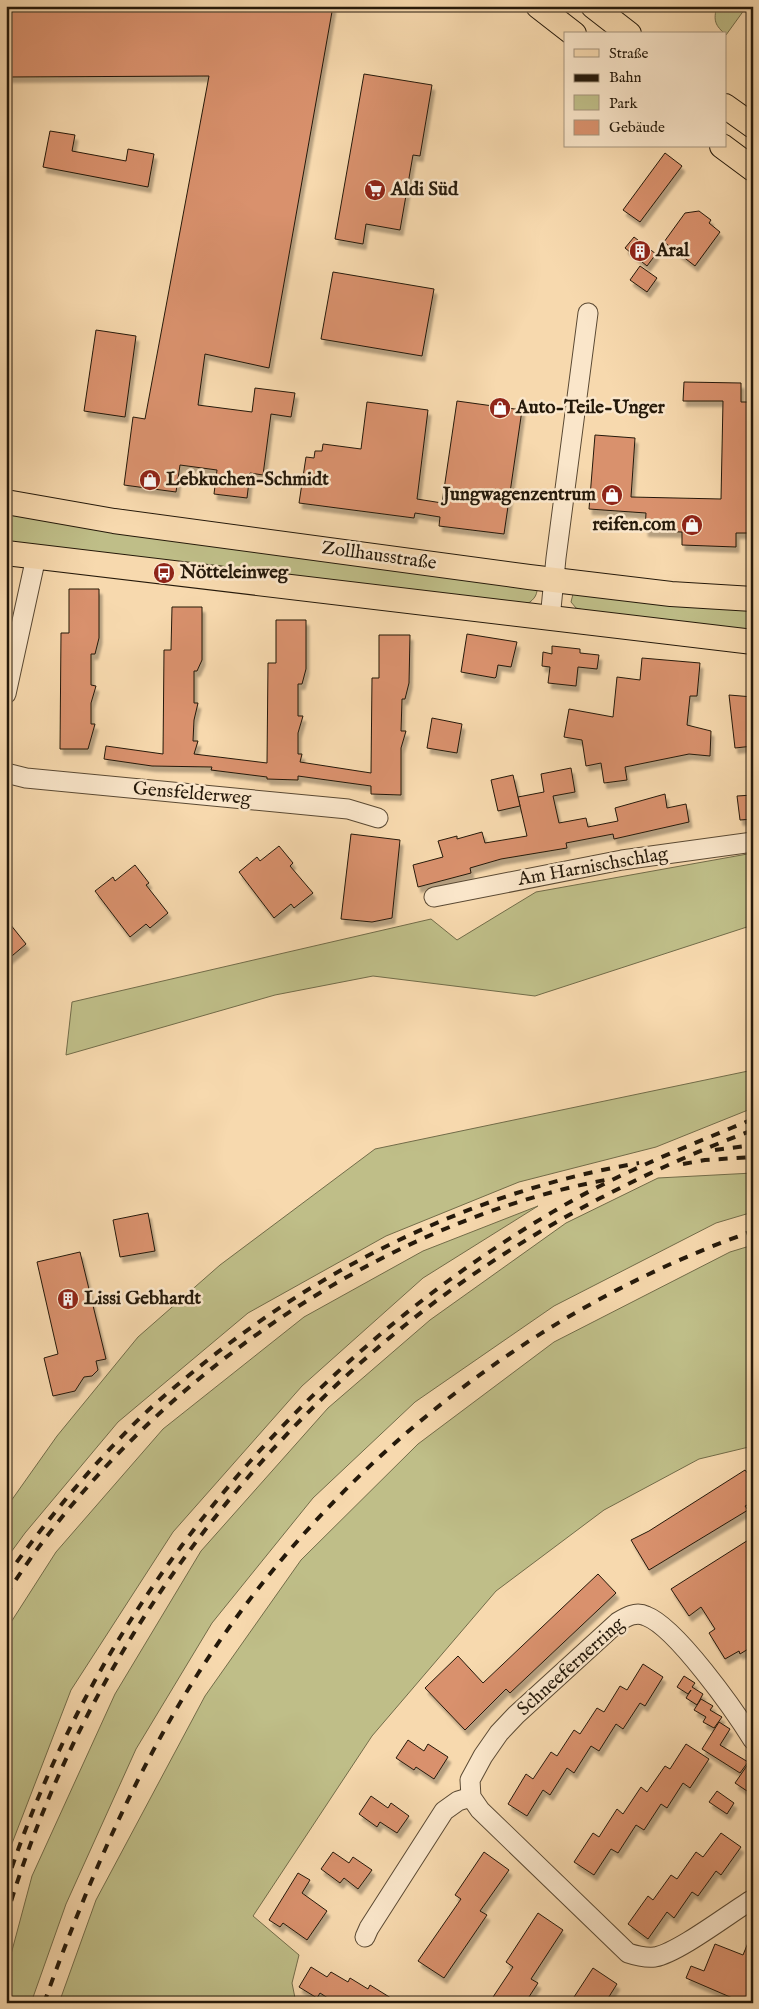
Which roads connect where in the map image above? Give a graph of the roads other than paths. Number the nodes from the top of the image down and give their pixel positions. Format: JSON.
{"nodes":[{"id":1,"x":538,"y":6,"type":"edge"},
{"id":2,"x":593,"y":6,"type":"edge"},
{"id":3,"x":571,"y":32,"type":"edge"},
{"id":4,"x":626,"y":32,"type":"edge"},
{"id":5,"x":726,"y":107,"type":"edge"},
{"id":6,"x":753,"y":126,"type":"edge"},
{"id":7,"x":725,"y":148,"type":"edge"},
{"id":8,"x":753,"y":169,"type":"edge"},
{"id":9,"x":588,"y":313,"type":"dead end"},
{"id":10,"x":6,"y":502,"type":"edge"},
{"id":11,"x":6,"y":553,"type":"edge"},
{"id":12,"x":36,"y":557,"type":"junction"},
{"id":13,"x":554,"y":580,"type":"junction"},
{"id":14,"x":753,"y":599,"type":"edge"},
{"id":15,"x":550,"y":619,"type":"junction"},
{"id":16,"x":753,"y":642,"type":"edge"},
{"id":17,"x":6,"y":694,"type":"edge"},
{"id":18,"x":6,"y":773,"type":"edge"},
{"id":19,"x":378,"y":818,"type":"dead end"},
{"id":20,"x":753,"y":842,"type":"edge"},
{"id":21,"x":434,"y":897,"type":"dead end"},
{"id":22,"x":753,"y":1740,"type":"edge"},
{"id":23,"x":471,"y":1797,"type":"junction"},
{"id":24,"x":753,"y":1899,"type":"edge"},
{"id":25,"x":365,"y":1937,"type":"dead end"}],
"edges":[{"from":1,"to":3,"type":"main road"},
{"from":2,"to":4,"type":"main road"},
{"from":5,"to":6,"type":"main road"},
{"from":7,"to":8,"type":"main road"},
{"from":9,"to":13,"type":"street"},
{"from":10,"to":13,"type":"main road","name":"Zollhausstraße"},
{"from":11,"to":12,"type":"main road"},
{"from":12,"to":15,"type":"main road"},
{"from":12,"to":17,"type":"street"},
{"from":13,"to":14,"type":"main road","name":"Zollhausstraße"},
{"from":13,"to":15,"type":"street"},
{"from":15,"to":16,"type":"main road"},
{"from":18,"to":19,"type":"street","name":"Gensfelderweg"},
{"from":20,"to":21,"type":"street","name":"Am Harnischschlag"},
{"from":22,"to":23,"type":"street","name":"Schneefernerring"},
{"from":23,"to":24,"type":"street"},
{"from":23,"to":25,"type":"street"}]}
